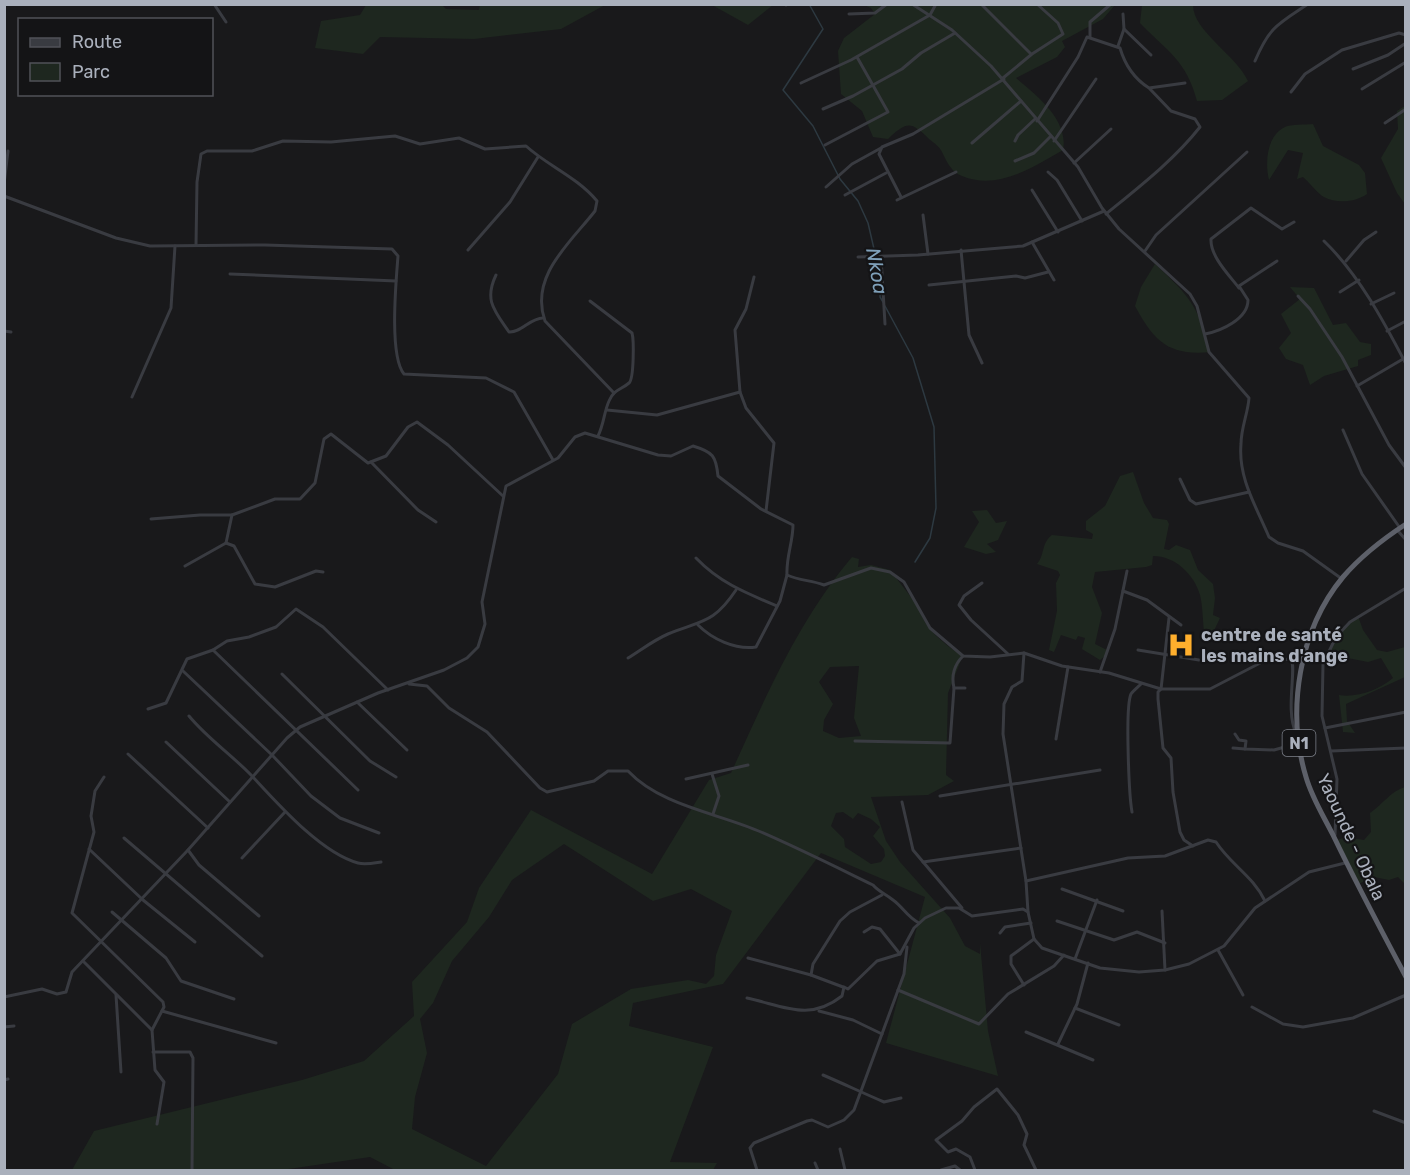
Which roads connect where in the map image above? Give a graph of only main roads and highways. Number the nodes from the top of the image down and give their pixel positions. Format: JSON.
{"nodes":[{"id":1,"x":1406,"y":524,"type":"edge"},
{"id":2,"x":1406,"y":978,"type":"edge"}],
"edges":[{"from":1,"to":2,"type":"highway","name":"Yaounde - Obala","number":"N1"}]}
